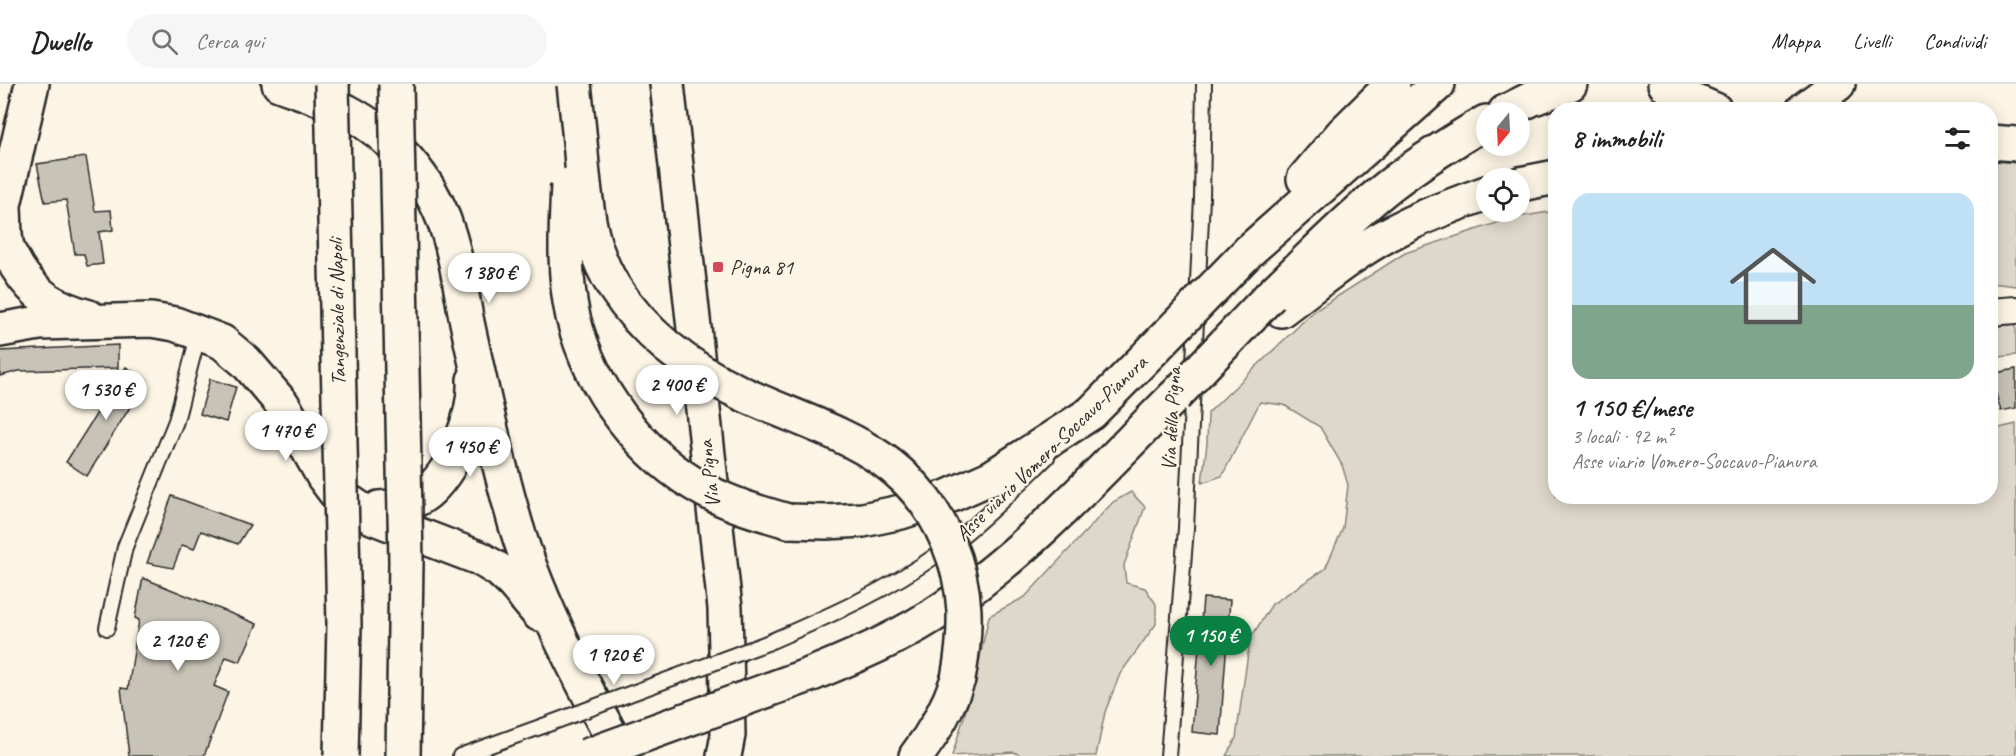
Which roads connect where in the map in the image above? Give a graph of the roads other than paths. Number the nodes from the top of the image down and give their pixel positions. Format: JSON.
{"nodes":[{"id":1,"x":279,"y":84,"type":"edge"},
{"id":2,"x":332,"y":84,"type":"edge"},
{"id":3,"x":396,"y":84,"type":"edge"},
{"id":4,"x":573,"y":84,"type":"edge"},
{"id":5,"x":667,"y":84,"type":"edge"},
{"id":6,"x":1204,"y":84,"type":"edge"},
{"id":7,"x":1393,"y":84,"type":"edge"},
{"id":8,"x":1438,"y":84,"type":"edge"},
{"id":9,"x":1570,"y":84,"type":"edge"},
{"id":10,"x":1665,"y":84,"type":"edge"},
{"id":11,"x":1838,"y":84,"type":"edge"},
{"id":12,"x":26,"y":88,"type":"edge"},
{"id":13,"x":1525,"y":102,"type":"edge"},
{"id":14,"x":1696,"y":102,"type":"edge"},
{"id":15,"x":1814,"y":102,"type":"edge"},
{"id":16,"x":1476,"y":128,"type":"edge"},
{"id":17,"x":1998,"y":143,"type":"edge"},
{"id":18,"x":2016,"y":144,"type":"edge"},
{"id":19,"x":1548,"y":179,"type":"edge"},
{"id":20,"x":1530,"y":182,"type":"edge"},
{"id":21,"x":1476,"y":197,"type":"edge"},
{"id":22,"x":2,"y":215,"type":"edge"},
{"id":23,"x":1252,"y":248,"type":"junction"},
{"id":24,"x":1270,"y":307,"type":"junction"},
{"id":25,"x":2016,"y":310,"type":"edge"},
{"id":26,"x":1998,"y":311,"type":"edge"},
{"id":27,"x":102,"y":321,"type":"junction"},
{"id":28,"x":0,"y":330,"type":"edge"},
{"id":29,"x":199,"y":332,"type":"junction"},
{"id":30,"x":471,"y":342,"type":"junction"},
{"id":31,"x":1091,"y":413,"type":"junction"},
{"id":32,"x":353,"y":505,"type":"junction"},
{"id":33,"x":107,"y":628,"type":"dead end"},
{"id":34,"x":561,"y":640,"type":"junction"},
{"id":35,"x":340,"y":756,"type":"edge"},
{"id":36,"x":403,"y":756,"type":"edge"},
{"id":37,"x":460,"y":756,"type":"edge"},
{"id":38,"x":586,"y":756,"type":"edge"},
{"id":39,"x":622,"y":756,"type":"edge"},
{"id":40,"x":724,"y":756,"type":"edge"},
{"id":41,"x":916,"y":756,"type":"edge"},
{"id":42,"x":1168,"y":756,"type":"edge"}],
"edges":[{"from":1,"to":30,"type":"main road"},
{"from":2,"to":35,"type":"main road","name":"Tangenziale di Napoli","bridge":true},
{"from":3,"to":36,"type":"main road","bridge":true},
{"from":4,"to":31,"type":"main road","bridge":true},
{"from":4,"to":41,"type":"main road","bridge":true},
{"from":5,"to":40,"type":"main road","name":"Via Pigna"},
{"from":6,"to":42,"type":"lane","name":"Via della Pigna"},
{"from":7,"to":23,"type":"main road"},
{"from":8,"to":23,"type":"main road","name":"Asse viario Vomero-Soccavo-Pianura"},
{"from":9,"to":13,"type":"main road"},
{"from":10,"to":14,"type":"main road"},
{"from":11,"to":15,"type":"main road"},
{"from":12,"to":22,"type":"main road"},
{"from":16,"to":24,"type":"main road"},
{"from":17,"to":18,"type":"main road"},
{"from":19,"to":20,"type":"main road"},
{"from":21,"to":24,"type":"main road"},
{"from":22,"to":27,"type":"main road"},
{"from":23,"to":31,"type":"main road","name":"Asse viario Vomero-Soccavo-Pianura","bridge":true},
{"from":24,"to":38,"type":"main road","bridge":true},
{"from":25,"to":26,"type":"street"},
{"from":27,"to":28,"type":"main road"},
{"from":27,"to":29,"type":"main road"},
{"from":29,"to":32,"type":"main road"},
{"from":29,"to":33,"type":"lane"},
{"from":30,"to":32,"type":"main road"},
{"from":30,"to":34,"type":"main road"},
{"from":31,"to":37,"type":"lane","name":"Asse viario Vomero-Soccavo-Pianura","bridge":true},
{"from":32,"to":34,"type":"main road"},
{"from":34,"to":39,"type":"main road"}]}
